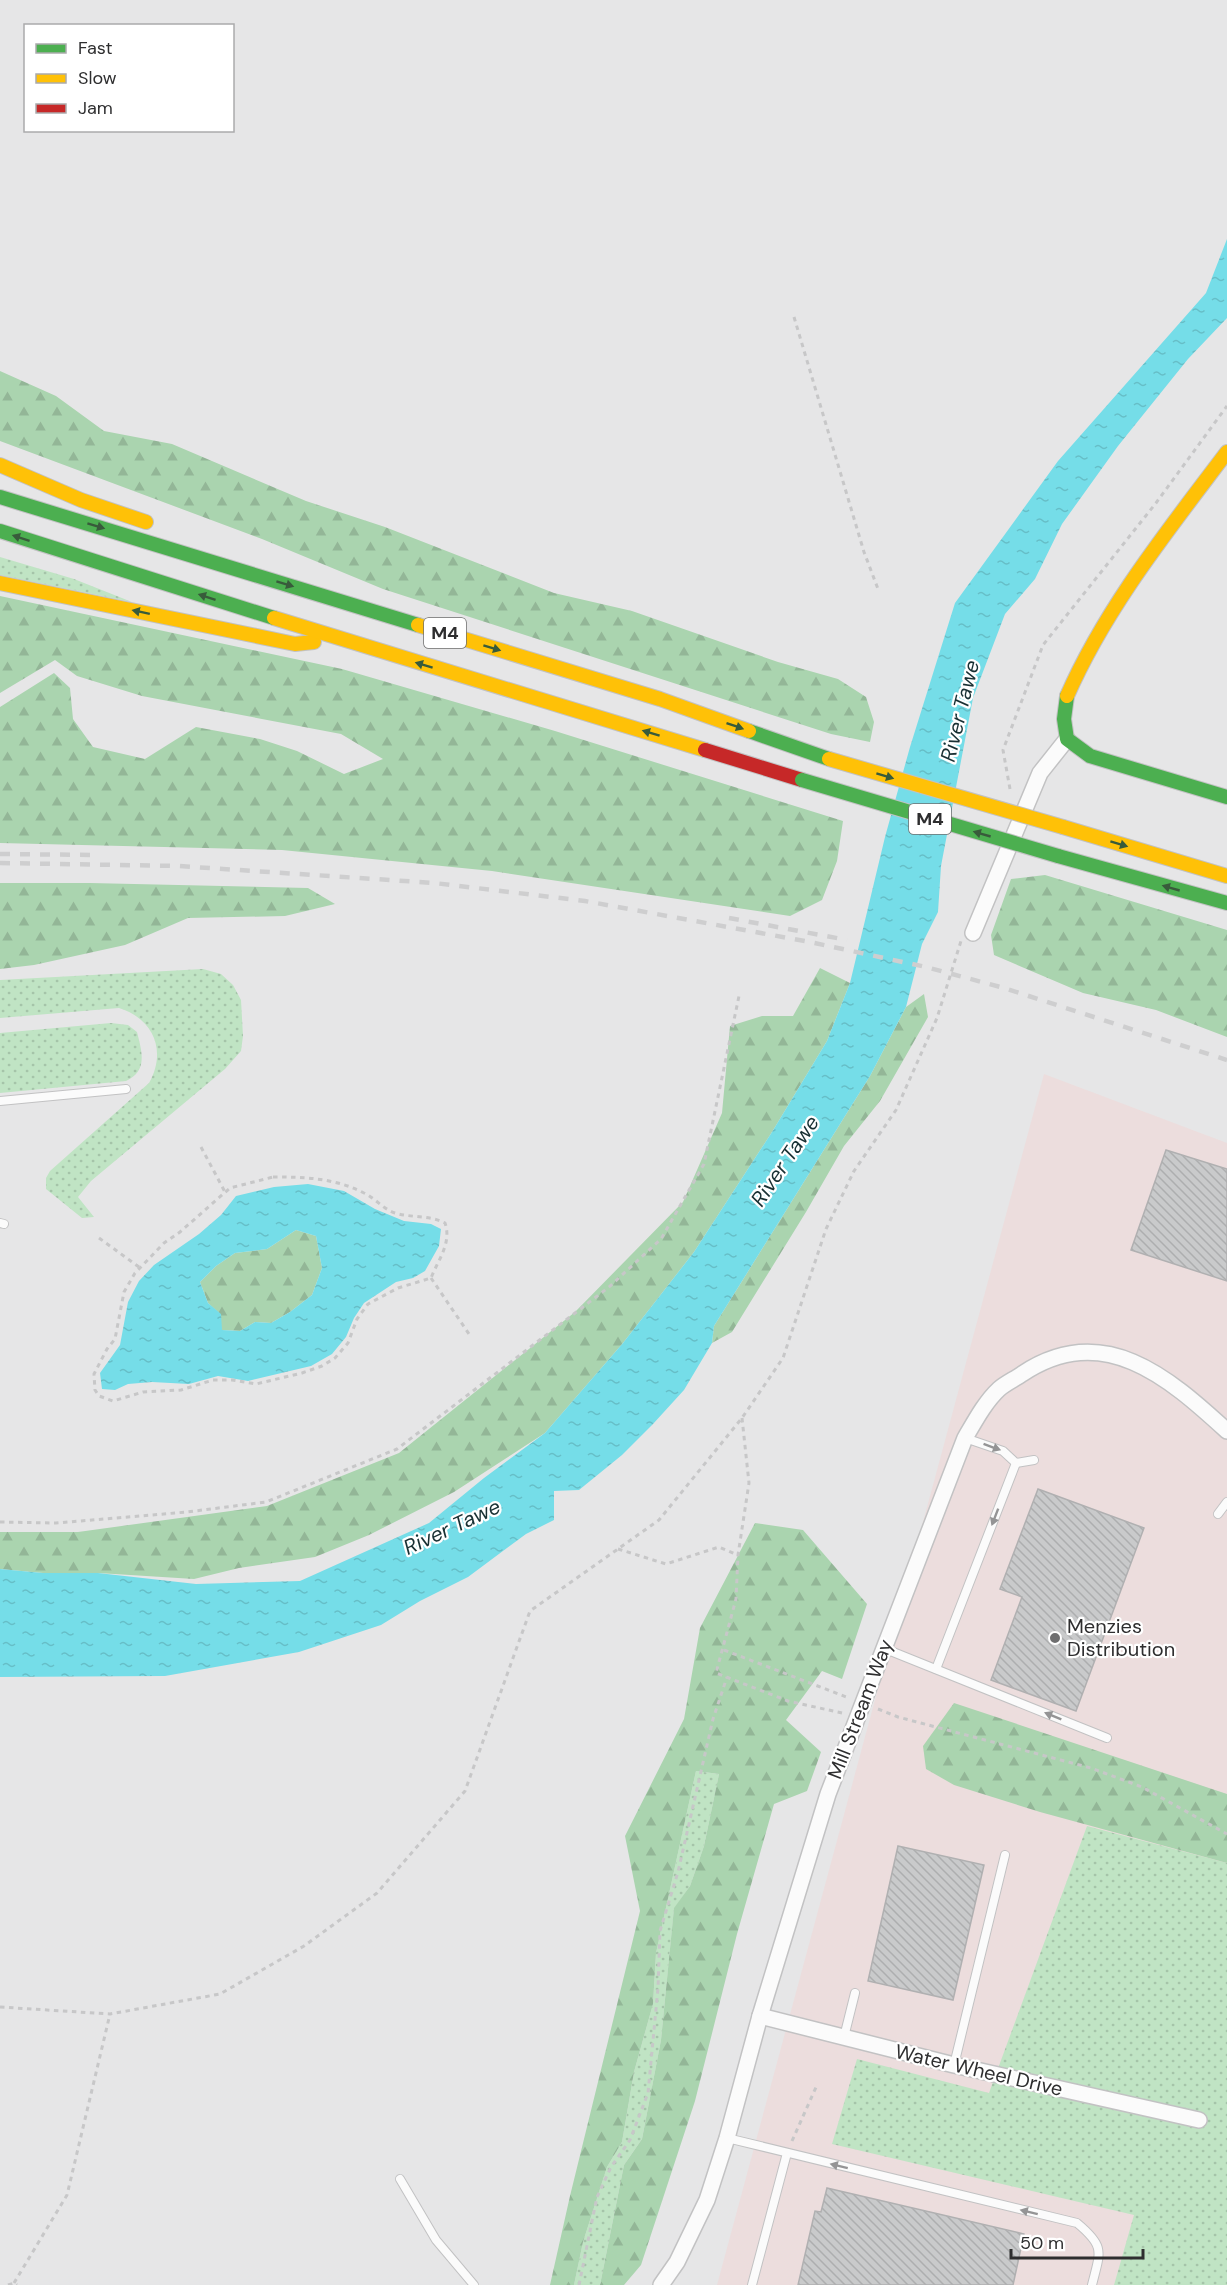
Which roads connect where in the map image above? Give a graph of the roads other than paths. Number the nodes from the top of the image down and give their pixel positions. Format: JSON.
{"nodes":[{"id":1,"x":1227,"y":452,"type":"edge"},
{"id":2,"x":0,"y":465,"type":"edge"},
{"id":3,"x":0,"y":497,"type":"edge"},
{"id":4,"x":154,"y":525,"type":"dead end"},
{"id":5,"x":0,"y":531,"type":"edge"},
{"id":6,"x":183,"y":539,"type":"dead end"},
{"id":7,"x":230,"y":567,"type":"junction"},
{"id":8,"x":0,"y":583,"type":"edge"},
{"id":9,"x":343,"y":640,"type":"junction"},
{"id":10,"x":1067,"y":740,"type":"junction"},
{"id":11,"x":1227,"y":797,"type":"edge"},
{"id":12,"x":1227,"y":876,"type":"edge"},
{"id":13,"x":1227,"y":903,"type":"edge"},
{"id":14,"x":969,"y":932,"type":"road end"},
{"id":15,"x":126,"y":1089,"type":"dead end"},
{"id":16,"x":0,"y":1101,"type":"edge"},
{"id":17,"x":1227,"y":1431,"type":"edge"},
{"id":18,"x":965,"y":1438,"type":"junction"},
{"id":19,"x":1034,"y":1460,"type":"dead end"},
{"id":20,"x":1016,"y":1463,"type":"junction"},
{"id":21,"x":1227,"y":1502,"type":"edge"},
{"id":22,"x":1218,"y":1515,"type":"dead end"},
{"id":23,"x":883,"y":1648,"type":"junction"},
{"id":24,"x":936,"y":1669,"type":"junction"},
{"id":25,"x":1107,"y":1738,"type":"dead end"},
{"id":26,"x":1005,"y":1855,"type":"dead end"},
{"id":27,"x":855,"y":1993,"type":"dead end"},
{"id":28,"x":760,"y":2016,"type":"junction"},
{"id":29,"x":844,"y":2037,"type":"junction"},
{"id":30,"x":954,"y":2065,"type":"junction"},
{"id":31,"x":1199,"y":2120,"type":"dead end"},
{"id":32,"x":727,"y":2138,"type":"junction"},
{"id":33,"x":787,"y":2153,"type":"junction"},
{"id":34,"x":400,"y":2179,"type":"dead end"},
{"id":35,"x":474,"y":2285,"type":"edge"},
{"id":36,"x":661,"y":2285,"type":"edge"},
{"id":37,"x":752,"y":2285,"type":"edge"},
{"id":38,"x":1092,"y":2285,"type":"edge"}],
"edges":[{"from":1,"to":10,"type":"main road"},
{"from":2,"to":4,"type":"main road"},
{"from":3,"to":7,"type":"main road","number":"M4","one_way":true},
{"from":9,"to":5,"type":"main road","number":"M4","one_way":true},
{"from":6,"to":7,"type":"main road","number":"M4"},
{"from":7,"to":12,"type":"main road","number":"M4","one_way":true,"bridge":true},
{"from":9,"to":8,"type":"main road","number":"M4","one_way":true},
{"from":13,"to":9,"type":"main road","number":"M4","one_way":true,"bridge":true},
{"from":10,"to":11,"type":"main road"},
{"from":10,"to":14,"type":"street"},
{"from":15,"to":16,"type":"lane"},
{"from":17,"to":18,"type":"street","name":"Mill Stream Way"},
{"from":18,"to":20,"type":"lane","one_way":true},
{"from":18,"to":23,"type":"street","name":"Mill Stream Way"},
{"from":19,"to":20,"type":"lane"},
{"from":20,"to":24,"type":"lane","one_way":true},
{"from":21,"to":22,"type":"lane"},
{"from":23,"to":24,"type":"lane"},
{"from":23,"to":28,"type":"street","name":"Mill Stream Way"},
{"from":25,"to":24,"type":"lane","one_way":true},
{"from":26,"to":30,"type":"lane"},
{"from":27,"to":29,"type":"lane"},
{"from":28,"to":29,"type":"street","name":"Water Wheel Drive"},
{"from":28,"to":32,"type":"street","name":"Mill Stream Way"},
{"from":29,"to":30,"type":"street","name":"Water Wheel Drive"},
{"from":30,"to":31,"type":"street","name":"Water Wheel Drive"},
{"from":32,"to":33,"type":"lane"},
{"from":32,"to":36,"type":"street","name":"Mill Stream Way"},
{"from":33,"to":37,"type":"lane"},
{"from":38,"to":33,"type":"lane","one_way":true},
{"from":34,"to":35,"type":"lane"}]}
